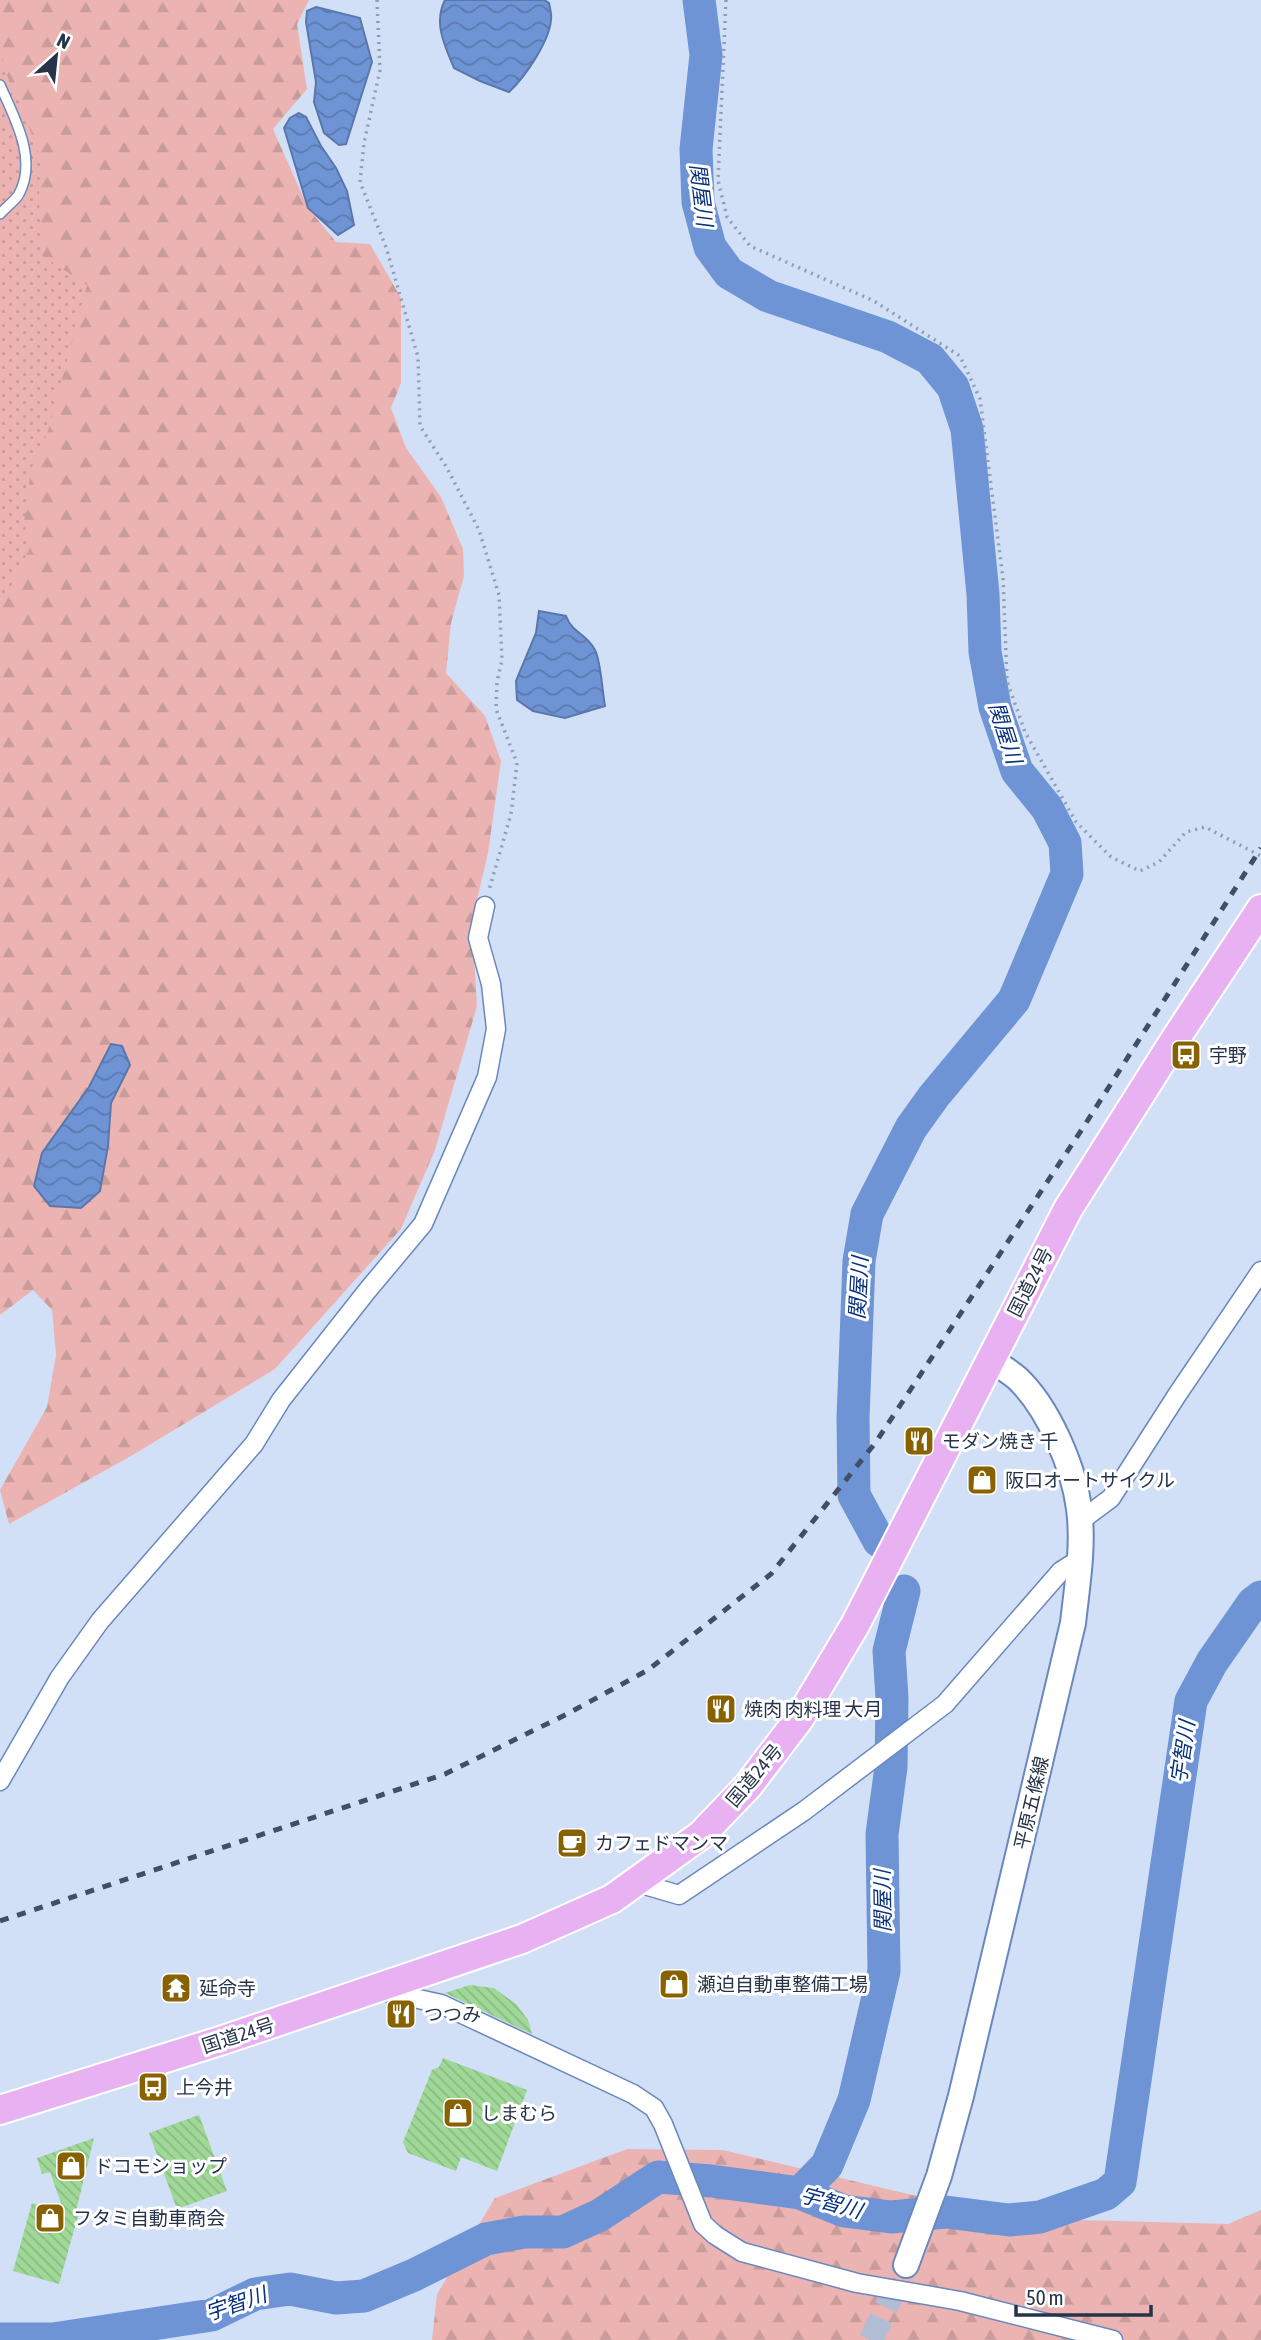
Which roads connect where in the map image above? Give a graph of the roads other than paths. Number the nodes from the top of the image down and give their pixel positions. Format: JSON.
{"nodes":[{"id":1,"x":0,"y":85,"type":"edge"},
{"id":2,"x":0,"y":214,"type":"edge"},
{"id":3,"x":485,"y":906,"type":"road end"},
{"id":4,"x":1261,"y":909,"type":"edge"},
{"id":5,"x":1261,"y":1271,"type":"edge"},
{"id":6,"x":991,"y":1359,"type":"junction"},
{"id":7,"x":1079,"y":1522,"type":"junction"},
{"id":8,"x":1080,"y":1559,"type":"junction"},
{"id":9,"x":0,"y":1781,"type":"edge"},
{"id":10,"x":638,"y":1882,"type":"junction"},
{"id":11,"x":376,"y":1989,"type":"junction"},
{"id":12,"x":0,"y":2110,"type":"edge"},
{"id":13,"x":906,"y":2265,"type":"tunnel mouth"},
{"id":14,"x":1113,"y":2340,"type":"edge"}],
"edges":[{"from":1,"to":2,"type":"lane"},
{"from":3,"to":9,"type":"street"},
{"from":4,"to":6,"type":"highway","name":"国道24号"},
{"from":5,"to":7,"type":"street"},
{"from":6,"to":7,"type":"main road","name":"平原五條線"},
{"from":6,"to":10,"type":"highway","name":"国道24号"},
{"from":7,"to":8,"type":"main road","name":"平原五條線"},
{"from":8,"to":10,"type":"street"},
{"from":8,"to":13,"type":"main road","name":"平原五條線"},
{"from":10,"to":11,"type":"highway","name":"国道24号"},
{"from":11,"to":12,"type":"highway","name":"国道24号"},
{"from":11,"to":14,"type":"street"}]}
